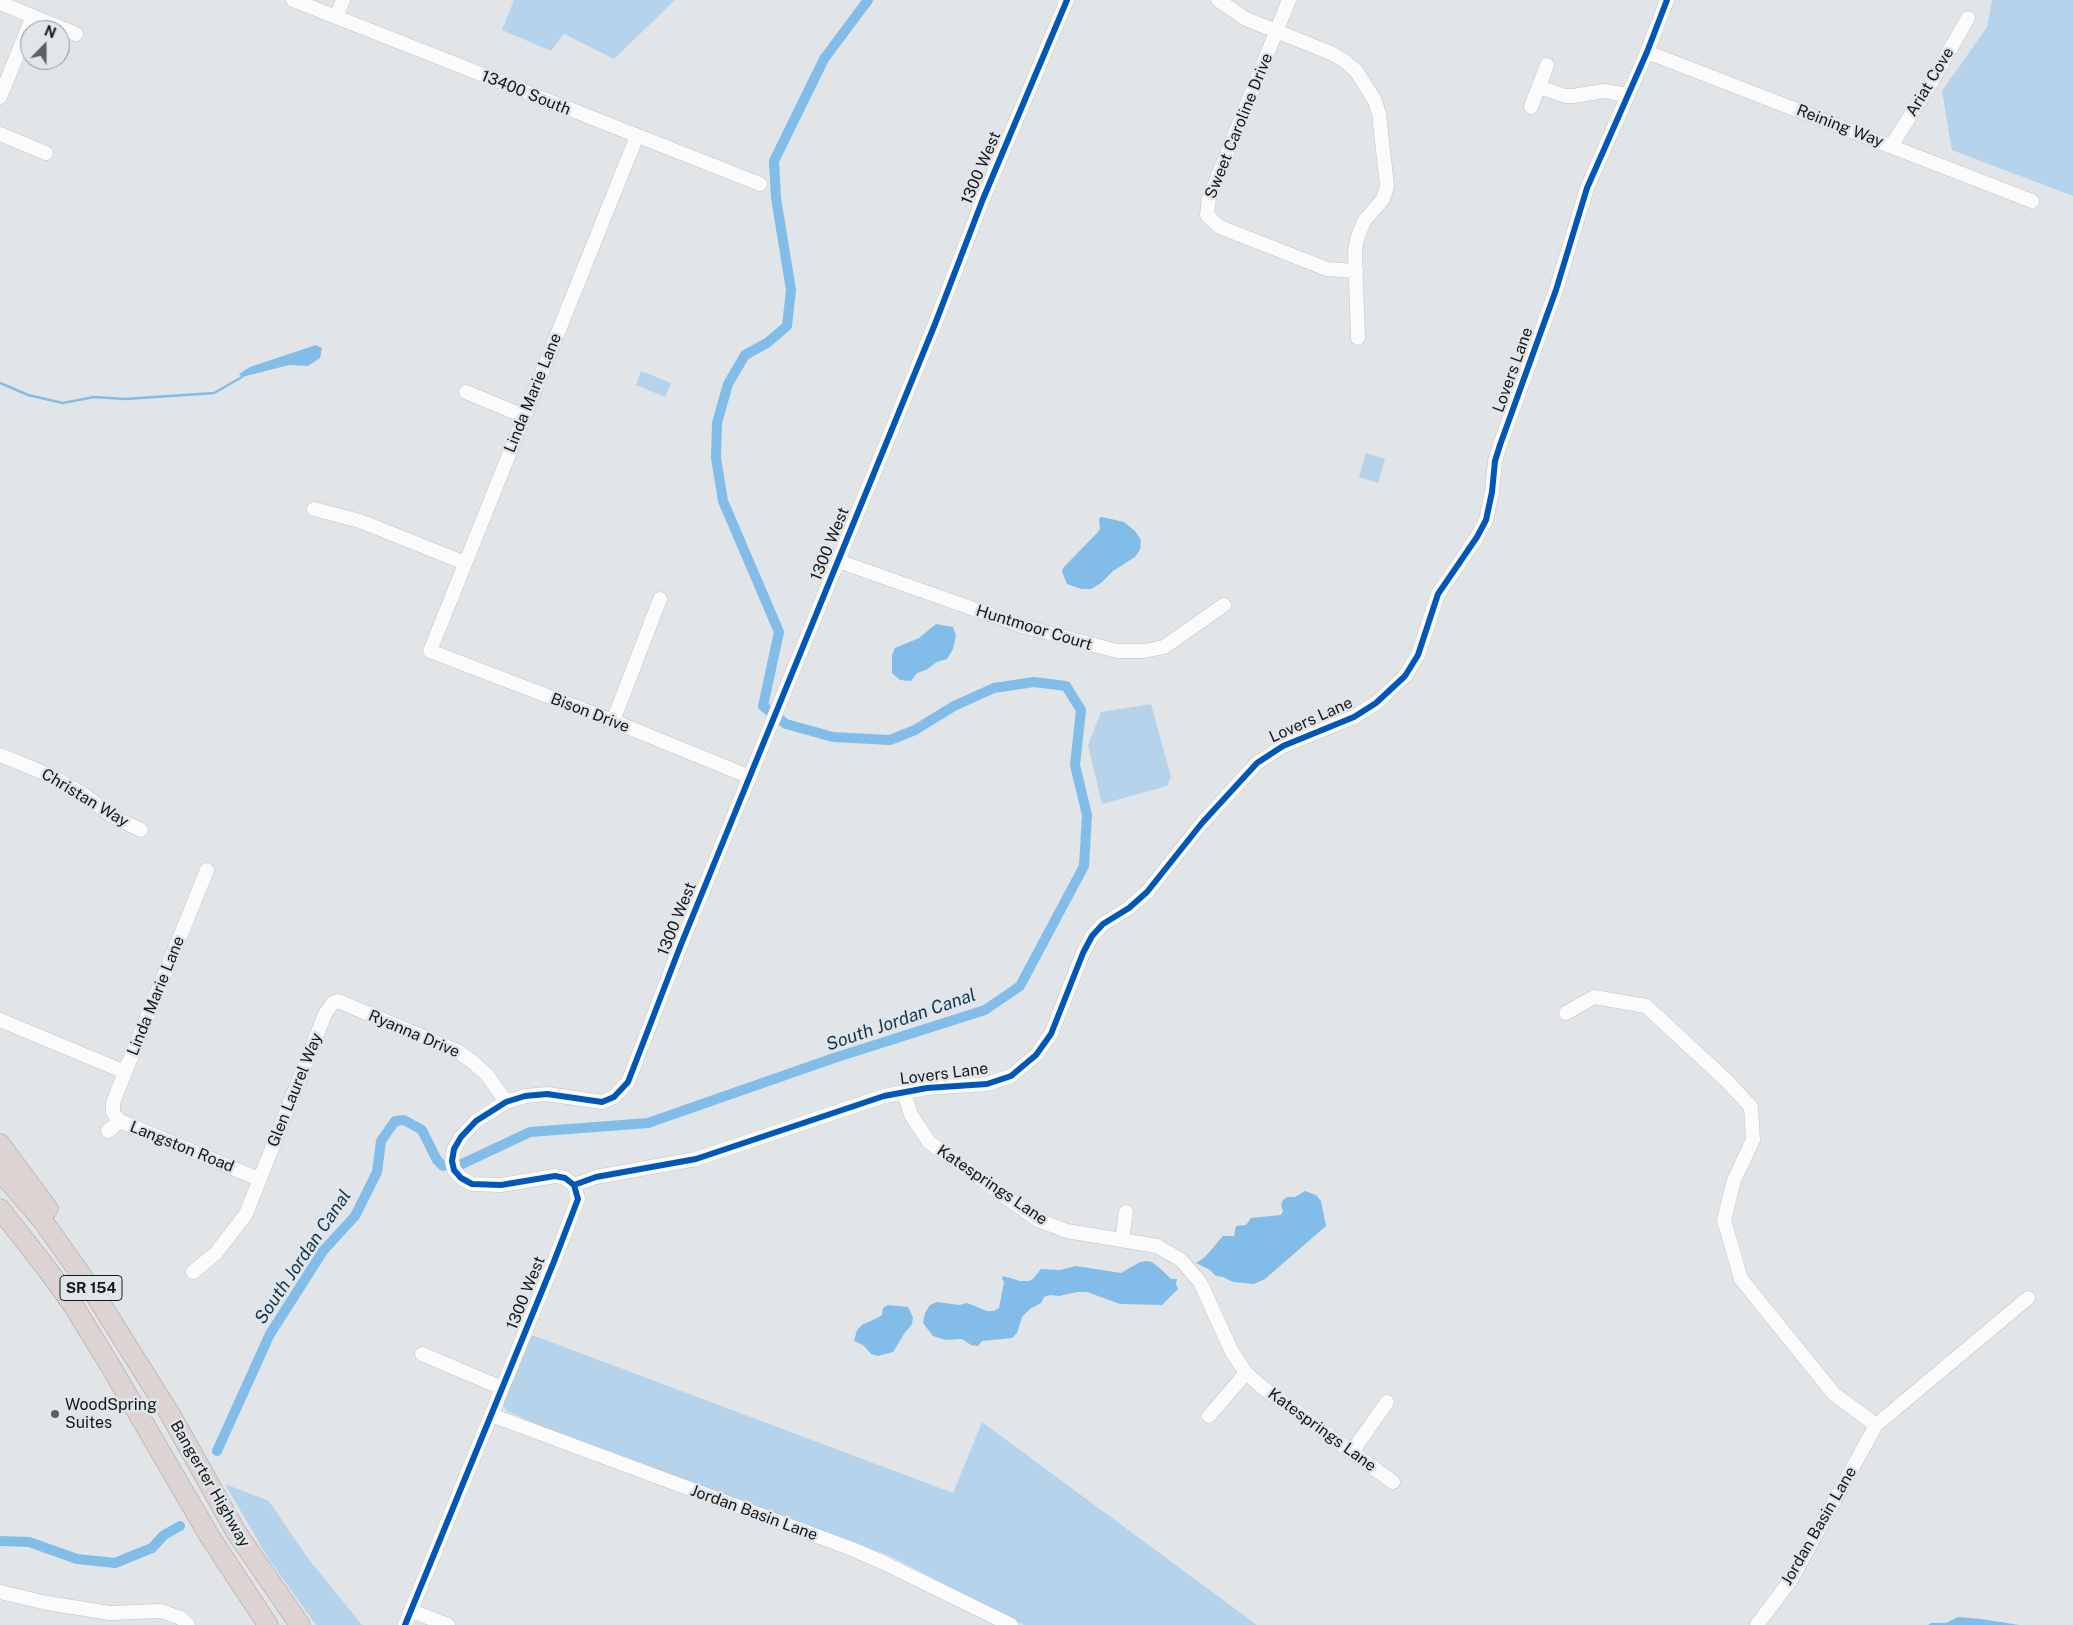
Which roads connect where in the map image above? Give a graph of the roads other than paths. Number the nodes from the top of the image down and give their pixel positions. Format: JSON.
{"nodes":[{"id":1,"x":293,"y":0,"type":"edge"},
{"id":2,"x":343,"y":0,"type":"edge"},
{"id":3,"x":1067,"y":0,"type":"edge"},
{"id":4,"x":1218,"y":0,"type":"edge"},
{"id":5,"x":1289,"y":0,"type":"edge"},
{"id":6,"x":1666,"y":0,"type":"edge"},
{"id":7,"x":0,"y":3,"type":"edge"},
{"id":8,"x":32,"y":16,"type":"junction"},
{"id":9,"x":336,"y":17,"type":"junction"},
{"id":10,"x":1968,"y":18,"type":"dead end"},
{"id":11,"x":1276,"y":32,"type":"junction"},
{"id":12,"x":76,"y":34,"type":"dead end"},
{"id":13,"x":1647,"y":52,"type":"junction"},
{"id":14,"x":1547,"y":65,"type":"dead end"},
{"id":15,"x":1539,"y":87,"type":"junction"},
{"id":16,"x":1628,"y":95,"type":"junction"},
{"id":17,"x":0,"y":97,"type":"edge"},
{"id":18,"x":1531,"y":107,"type":"dead end"},
{"id":19,"x":0,"y":134,"type":"edge"},
{"id":20,"x":637,"y":136,"type":"junction"},
{"id":21,"x":1891,"y":146,"type":"junction"},
{"id":22,"x":46,"y":153,"type":"dead end"},
{"id":23,"x":760,"y":184,"type":"dead end"},
{"id":24,"x":2032,"y":201,"type":"dead end"},
{"id":25,"x":1356,"y":271,"type":"junction"},
{"id":26,"x":1358,"y":338,"type":"dead end"},
{"id":27,"x":466,"y":392,"type":"dead end"},
{"id":28,"x":524,"y":416,"type":"junction"},
{"id":29,"x":314,"y":509,"type":"dead end"},
{"id":30,"x":838,"y":562,"type":"junction"},
{"id":31,"x":465,"y":564,"type":"junction"},
{"id":32,"x":660,"y":599,"type":"dead end"},
{"id":33,"x":1224,"y":605,"type":"dead end"},
{"id":34,"x":430,"y":651,"type":"joint"},
{"id":35,"x":613,"y":721,"type":"junction"},
{"id":36,"x":0,"y":755,"type":"edge"},
{"id":37,"x":750,"y":777,"type":"junction"},
{"id":38,"x":142,"y":830,"type":"dead end"},
{"id":39,"x":207,"y":870,"type":"dead end"},
{"id":40,"x":333,"y":1003,"type":"joint"},
{"id":41,"x":1566,"y":1013,"type":"dead end"},
{"id":42,"x":0,"y":1020,"type":"edge"},
{"id":43,"x":125,"y":1072,"type":"junction"},
{"id":44,"x":904,"y":1092,"type":"junction"},
{"id":45,"x":506,"y":1102,"type":"junction"},
{"id":46,"x":120,"y":1122,"type":"junction"},
{"id":47,"x":108,"y":1131,"type":"dead end"},
{"id":48,"x":0,"y":1144,"type":"edge"},
{"id":49,"x":0,"y":1171,"type":"edge"},
{"id":50,"x":259,"y":1178,"type":"junction"},
{"id":51,"x":574,"y":1184,"type":"junction"},
{"id":52,"x":0,"y":1209,"type":"edge"},
{"id":53,"x":1126,"y":1212,"type":"dead end"},
{"id":54,"x":0,"y":1225,"type":"edge"},
{"id":55,"x":1122,"y":1240,"type":"junction"},
{"id":56,"x":193,"y":1272,"type":"dead end"},
{"id":57,"x":2028,"y":1298,"type":"dead end"},
{"id":58,"x":73,"y":1305,"type":"junction"},
{"id":59,"x":422,"y":1354,"type":"dead end"},
{"id":60,"x":1246,"y":1373,"type":"junction"},
{"id":61,"x":502,"y":1388,"type":"junction"},
{"id":62,"x":1387,"y":1402,"type":"dead end"},
{"id":63,"x":170,"y":1414,"type":"junction"},
{"id":64,"x":491,"y":1415,"type":"junction"},
{"id":65,"x":1209,"y":1416,"type":"dead end"},
{"id":66,"x":1876,"y":1424,"type":"junction"},
{"id":67,"x":1352,"y":1452,"type":"junction"},
{"id":68,"x":1394,"y":1482,"type":"dead end"},
{"id":69,"x":0,"y":1592,"type":"edge"},
{"id":70,"x":412,"y":1610,"type":"junction"},
{"id":71,"x":188,"y":1625,"type":"edge"},
{"id":72,"x":268,"y":1625,"type":"edge"},
{"id":73,"x":300,"y":1625,"type":"edge"},
{"id":74,"x":405,"y":1625,"type":"edge"},
{"id":75,"x":448,"y":1625,"type":"edge"},
{"id":76,"x":1011,"y":1625,"type":"edge"},
{"id":77,"x":1757,"y":1625,"type":"edge"}],
"edges":[{"from":1,"to":9,"type":"street","name":"13400 South"},
{"from":2,"to":9,"type":"street"},
{"from":3,"to":30,"type":"street","name":"1300 West"},
{"from":4,"to":11,"type":"street"},
{"from":5,"to":11,"type":"street","name":"Sweet Caroline Drive"},
{"from":6,"to":13,"type":"street","name":"Lovers Lane"},
{"from":7,"to":8,"type":"street"},
{"from":8,"to":12,"type":"street"},
{"from":8,"to":17,"type":"street"},
{"from":9,"to":20,"type":"street","name":"13400 South"},
{"from":10,"to":21,"type":"street","name":"Ariat Cove"},
{"from":11,"to":25,"type":"street"},
{"from":11,"to":25,"type":"street","name":"Sweet Caroline Drive"},
{"from":13,"to":16,"type":"street","name":"Lovers Lane"},
{"from":13,"to":21,"type":"street","name":"Reining Way"},
{"from":14,"to":15,"type":"street"},
{"from":15,"to":16,"type":"street"},
{"from":15,"to":18,"type":"street"},
{"from":16,"to":44,"type":"street","name":"Lovers Lane"},
{"from":19,"to":22,"type":"street"},
{"from":20,"to":23,"type":"street","name":"13400 South"},
{"from":20,"to":28,"type":"street","name":"Linda Marie Lane"},
{"from":21,"to":24,"type":"street","name":"Reining Way"},
{"from":25,"to":26,"type":"street"},
{"from":27,"to":28,"type":"street"},
{"from":28,"to":31,"type":"street","name":"Linda Marie Lane"},
{"from":29,"to":31,"type":"street"},
{"from":30,"to":33,"type":"street","name":"Huntmoor Court"},
{"from":30,"to":37,"type":"street","name":"1300 West"},
{"from":31,"to":34,"type":"street","name":"Linda Marie Lane"},
{"from":32,"to":35,"type":"street"},
{"from":34,"to":35,"type":"street","name":"Bison Drive"},
{"from":35,"to":37,"type":"street","name":"Bison Drive"},
{"from":36,"to":38,"type":"street","name":"Christan Way"},
{"from":37,"to":45,"type":"street","name":"1300 West"},
{"from":39,"to":43,"type":"street","name":"Linda Marie Lane"},
{"from":40,"to":45,"type":"street","name":"Ryanna Drive"},
{"from":40,"to":50,"type":"street","name":"Glen Laurel Way"},
{"from":41,"to":66,"type":"street"},
{"from":42,"to":43,"type":"street"},
{"from":43,"to":46,"type":"street","name":"Linda Marie Lane"},
{"from":44,"to":51,"type":"street","name":"Lovers Lane"},
{"from":44,"to":55,"type":"street","name":"Katesprings Lane"},
{"from":45,"to":51,"type":"street","name":"1300 West"},
{"from":46,"to":47,"type":"street","name":"Langston Road"},
{"from":46,"to":50,"type":"street","name":"Langston Road"},
{"from":48,"to":63,"type":"highway"},
{"from":49,"to":63,"type":"highway","name":"Bangerter Highway","number":"SR 154"},
{"from":50,"to":56,"type":"street","name":"Glen Laurel Way"},
{"from":51,"to":61,"type":"street","name":"1300 West"},
{"from":52,"to":58,"type":"highway","name":"Bangerter Highway","number":"SR 154"},
{"from":53,"to":55,"type":"street"},
{"from":54,"to":58,"type":"highway"},
{"from":55,"to":60,"type":"street","name":"Katesprings Lane"},
{"from":57,"to":66,"type":"street"},
{"from":58,"to":72,"type":"highway","name":"Bangerter Highway","number":"SR 154"},
{"from":59,"to":61,"type":"street"},
{"from":60,"to":65,"type":"street"},
{"from":60,"to":67,"type":"street","name":"Katesprings Lane"},
{"from":61,"to":64,"type":"street","name":"1300 West"},
{"from":62,"to":67,"type":"street"},
{"from":63,"to":73,"type":"highway","name":"Bangerter Highway","number":"SR 154"},
{"from":64,"to":70,"type":"street","name":"1300 West"},
{"from":64,"to":76,"type":"street","name":"Jordan Basin Lane"},
{"from":66,"to":77,"type":"street","name":"Jordan Basin Lane"},
{"from":67,"to":68,"type":"street","name":"Katesprings Lane"},
{"from":69,"to":71,"type":"street"},
{"from":70,"to":74,"type":"street","name":"1300 West"},
{"from":70,"to":75,"type":"street"}]}
